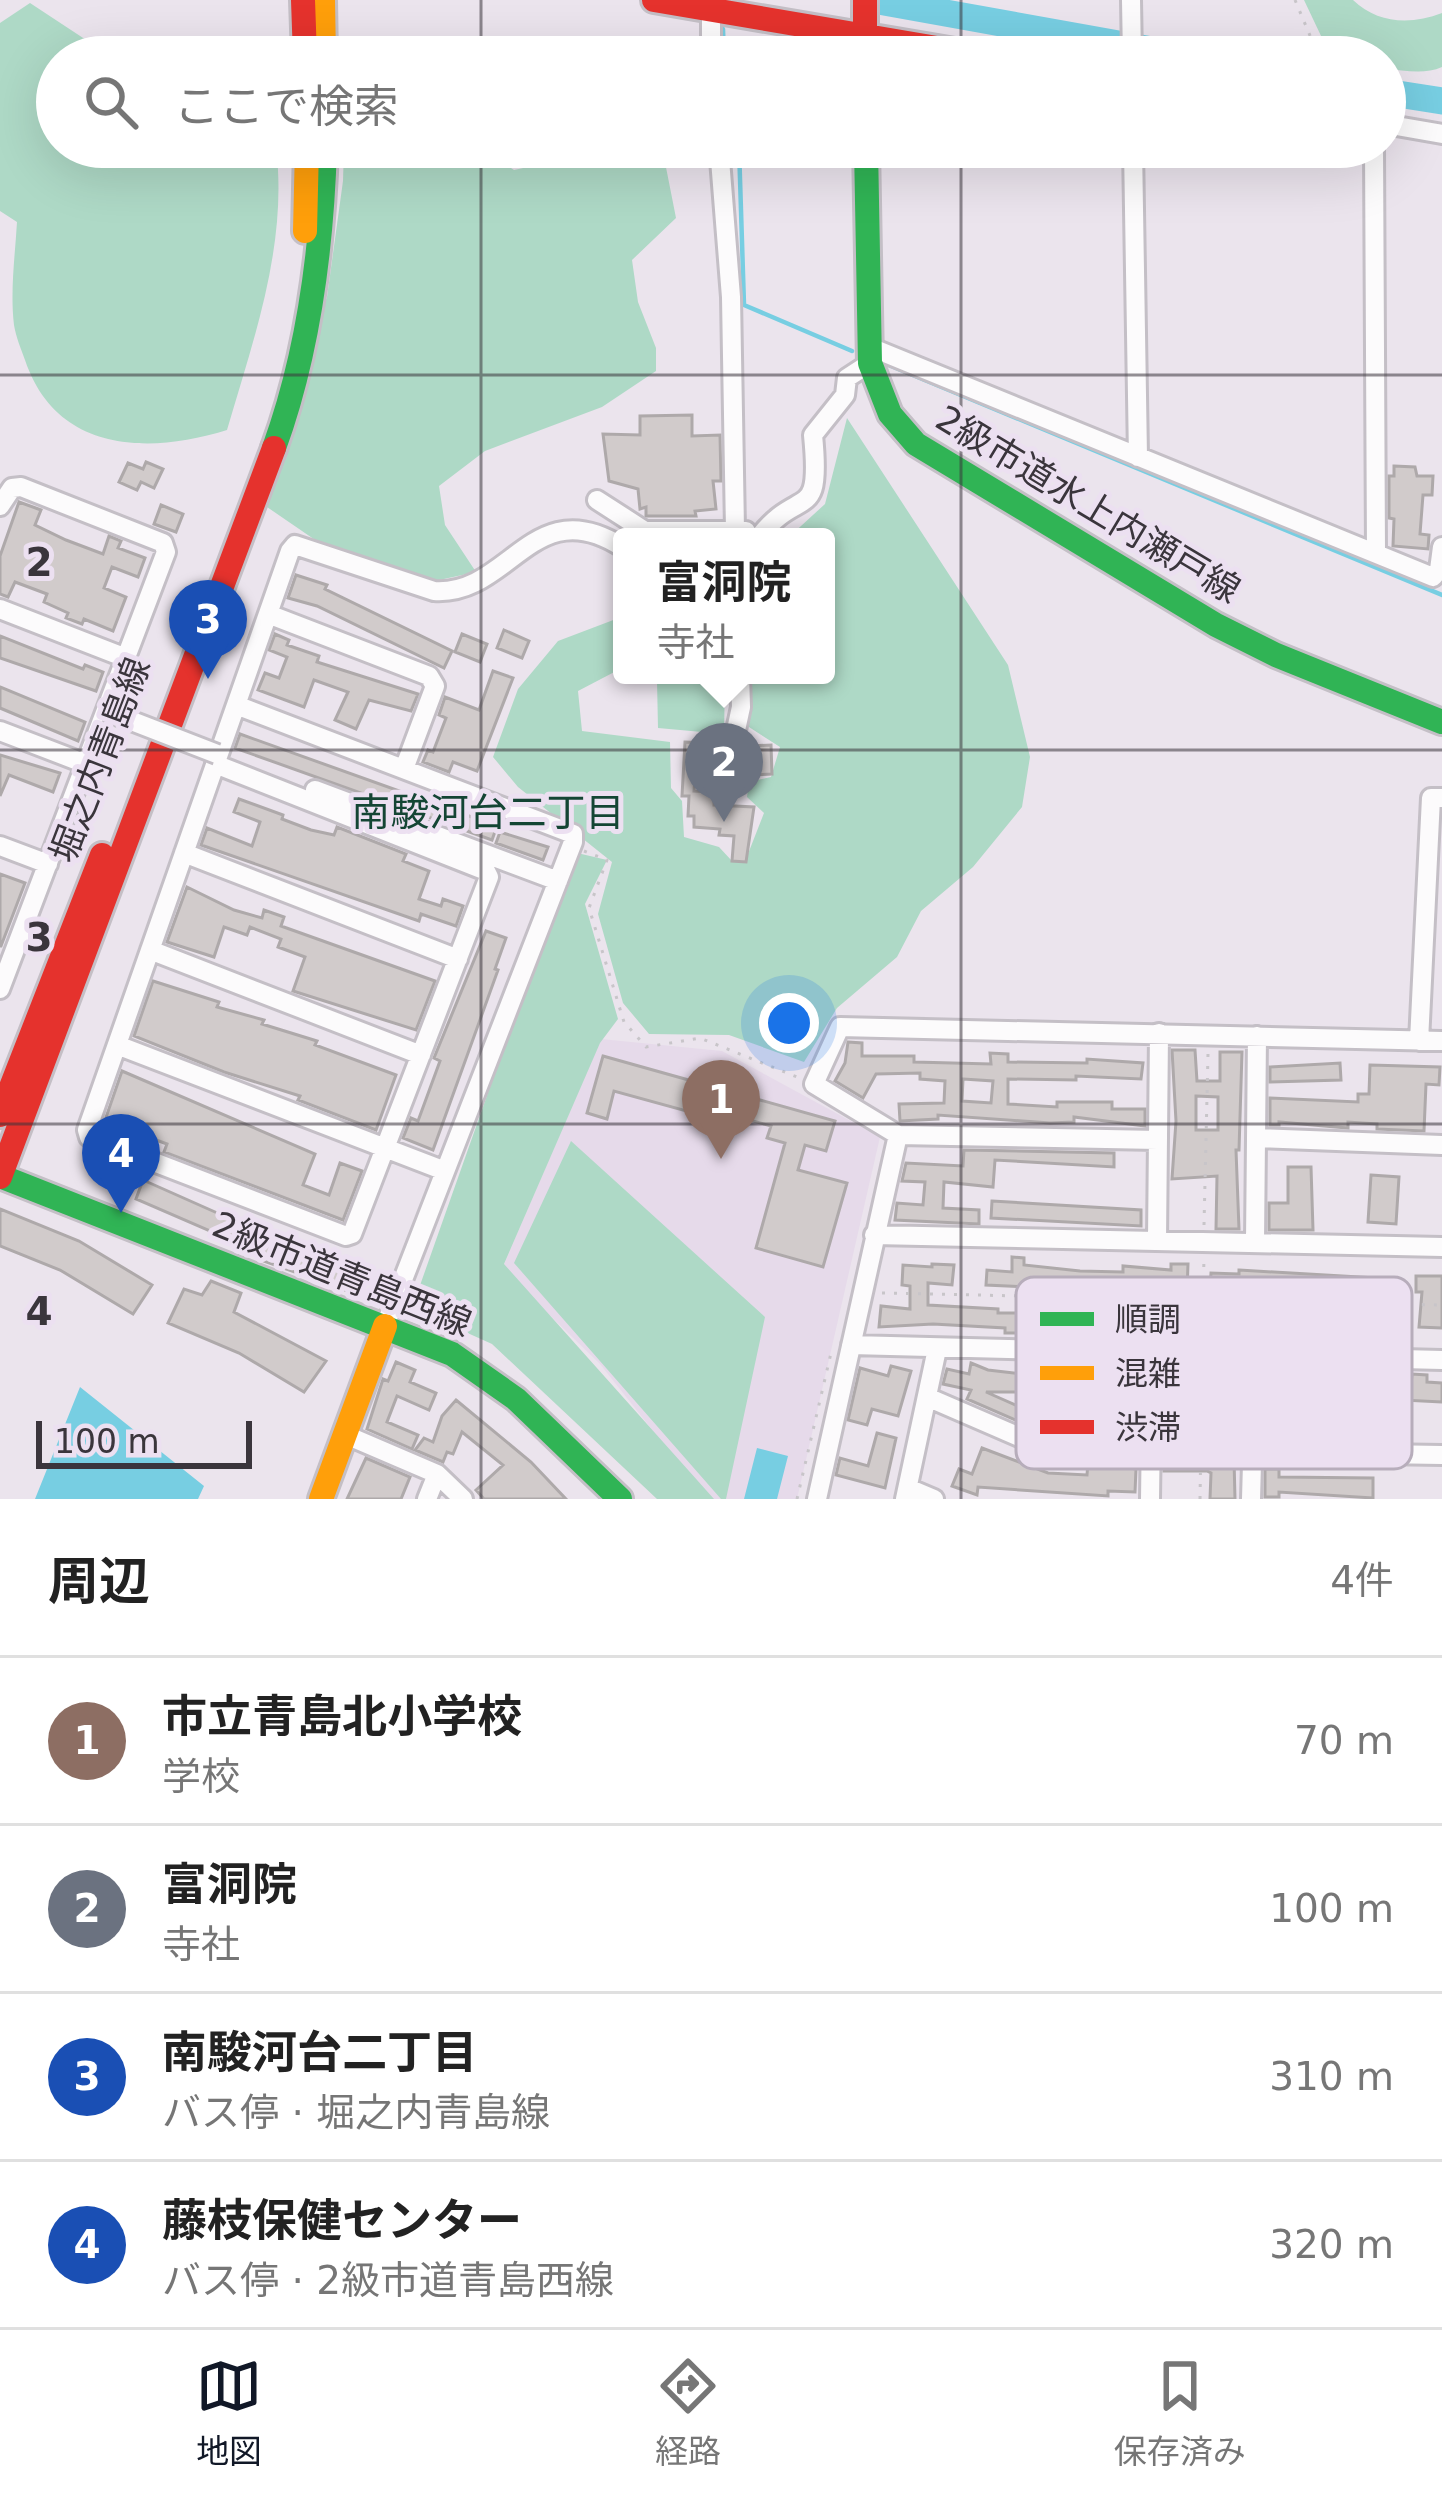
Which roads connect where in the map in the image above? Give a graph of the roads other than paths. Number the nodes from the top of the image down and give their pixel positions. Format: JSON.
{"nodes":[{"id":1,"x":303,"y":0,"type":"edge"},
{"id":2,"x":323,"y":0,"type":"edge"},
{"id":3,"x":654,"y":0,"type":"edge"},
{"id":4,"x":865,"y":0,"type":"edge"},
{"id":5,"x":1130,"y":0,"type":"edge"},
{"id":6,"x":711,"y":10,"type":"junction"},
{"id":7,"x":304,"y":36,"type":"edge"},
{"id":8,"x":324,"y":36,"type":"edge"},
{"id":9,"x":711,"y":36,"type":"edge"},
{"id":10,"x":822,"y":36,"type":"edge"},
{"id":11,"x":864,"y":36,"type":"edge"},
{"id":12,"x":1131,"y":36,"type":"edge"},
{"id":13,"x":1406,"y":128,"type":"edge"},
{"id":14,"x":1442,"y":134,"type":"edge"},
{"id":15,"x":306,"y":168,"type":"edge"},
{"id":16,"x":324,"y":168,"type":"edge"},
{"id":17,"x":721,"y":168,"type":"edge"},
{"id":18,"x":866,"y":168,"type":"edge"},
{"id":19,"x":1133,"y":168,"type":"edge"},
{"id":20,"x":1374,"y":168,"type":"edge"},
{"id":21,"x":870,"y":355,"type":"junction"},
{"id":22,"x":1138,"y":457,"type":"junction"},
{"id":23,"x":597,"y":500,"type":"dead end"},
{"id":24,"x":0,"y":506,"type":"edge"},
{"id":25,"x":641,"y":528,"type":"edge"},
{"id":26,"x":735,"y":528,"type":"edge"},
{"id":27,"x":770,"y":528,"type":"edge"},
{"id":28,"x":613,"y":542,"type":"edge"},
{"id":29,"x":1442,"y":547,"type":"edge"},
{"id":30,"x":1376,"y":554,"type":"junction"},
{"id":31,"x":0,"y":609,"type":"edge"},
{"id":32,"x":268,"y":614,"type":"junction"},
{"id":33,"x":126,"y":658,"type":"junction"},
{"id":34,"x":741,"y":684,"type":"edge"},
{"id":35,"x":236,"y":705,"type":"junction"},
{"id":36,"x":106,"y":711,"type":"junction"},
{"id":37,"x":1442,"y":722,"type":"edge"},
{"id":38,"x":0,"y":730,"type":"edge"},
{"id":39,"x":216,"y":759,"type":"junction"},
{"id":40,"x":86,"y":764,"type":"junction"},
{"id":41,"x":728,"y":767,"type":"dead end"},
{"id":42,"x":404,"y":769,"type":"junction"},
{"id":43,"x":1442,"y":798,"type":"edge"},
{"id":44,"x":0,"y":846,"type":"edge"},
{"id":45,"x":184,"y":854,"type":"junction"},
{"id":46,"x":48,"y":864,"type":"junction"},
{"id":47,"x":558,"y":881,"type":"junction"},
{"id":48,"x":150,"y":950,"type":"junction"},
{"id":49,"x":6,"y":956,"type":"edge"},
{"id":50,"x":458,"y":959,"type":"junction"},
{"id":51,"x":0,"y":989,"type":"edge"},
{"id":52,"x":1160,"y":1033,"type":"junction"},
{"id":53,"x":1257,"y":1036,"type":"junction"},
{"id":54,"x":1420,"y":1041,"type":"junction"},
{"id":55,"x":1442,"y":1041,"type":"edge"},
{"id":56,"x":117,"y":1045,"type":"junction"},
{"id":57,"x":421,"y":1055,"type":"junction"},
{"id":58,"x":0,"y":1115,"type":"edge"},
{"id":59,"x":898,"y":1135,"type":"junction"},
{"id":60,"x":1256,"y":1138,"type":"junction"},
{"id":61,"x":1158,"y":1140,"type":"junction"},
{"id":62,"x":1442,"y":1145,"type":"edge"},
{"id":63,"x":386,"y":1148,"type":"junction"},
{"id":64,"x":446,"y":1171,"type":"junction"},
{"id":65,"x":0,"y":1176,"type":"edge"},
{"id":66,"x":874,"y":1235,"type":"junction"},
{"id":67,"x":1156,"y":1240,"type":"junction"},
{"id":68,"x":1256,"y":1241,"type":"junction"},
{"id":69,"x":1442,"y":1246,"type":"edge"},
{"id":70,"x":385,"y":1326,"type":"junction"},
{"id":71,"x":851,"y":1345,"type":"junction"},
{"id":72,"x":937,"y":1348,"type":"junction"},
{"id":73,"x":1016,"y":1350,"type":"edge"},
{"id":74,"x":1412,"y":1359,"type":"edge"},
{"id":75,"x":1442,"y":1360,"type":"edge"},
{"id":76,"x":926,"y":1397,"type":"junction"},
{"id":77,"x":346,"y":1435,"type":"junction"},
{"id":78,"x":1016,"y":1436,"type":"edge"},
{"id":79,"x":1412,"y":1455,"type":"edge"},
{"id":80,"x":1442,"y":1455,"type":"edge"},
{"id":81,"x":1151,"y":1469,"type":"edge"},
{"id":82,"x":1252,"y":1469,"type":"edge"},
{"id":83,"x":436,"y":1474,"type":"junction"},
{"id":84,"x":907,"y":1493,"type":"edge"},
{"id":85,"x":321,"y":1499,"type":"edge"},
{"id":86,"x":427,"y":1499,"type":"edge"},
{"id":87,"x":463,"y":1499,"type":"edge"},
{"id":88,"x":620,"y":1499,"type":"edge"},
{"id":89,"x":817,"y":1499,"type":"edge"},
{"id":90,"x":934,"y":1499,"type":"edge"},
{"id":91,"x":1150,"y":1499,"type":"edge"},
{"id":92,"x":1251,"y":1499,"type":"edge"}],
"edges":[{"from":1,"to":7,"type":"main road"},
{"from":2,"to":8,"type":"main road"},
{"from":3,"to":6,"type":"main road"},
{"from":4,"to":11,"type":"main road"},
{"from":5,"to":12,"type":"street"},
{"from":6,"to":9,"type":"street"},
{"from":6,"to":10,"type":"main road"},
{"from":13,"to":14,"type":"street"},
{"from":15,"to":58,"type":"main road","name":"堀之内青島線"},
{"from":16,"to":65,"type":"main road","name":"堀之内青島線"},
{"from":17,"to":26,"type":"street"},
{"from":18,"to":21,"type":"main road","name":"2級市道水上内瀬戸線"},
{"from":19,"to":22,"type":"street"},
{"from":20,"to":30,"type":"street"},
{"from":21,"to":22,"type":"street"},
{"from":21,"to":27,"type":"street"},
{"from":21,"to":37,"type":"main road","name":"2級市道水上内瀬戸線"},
{"from":22,"to":30,"type":"street"},
{"from":23,"to":25,"type":"street"},
{"from":24,"to":33,"type":"street"},
{"from":28,"to":32,"type":"street"},
{"from":29,"to":30,"type":"street"},
{"from":31,"to":33,"type":"street"},
{"from":32,"to":35,"type":"street"},
{"from":32,"to":42,"type":"street"},
{"from":33,"to":36,"type":"street"},
{"from":34,"to":41,"type":"street"},
{"from":35,"to":39,"type":"street"},
{"from":35,"to":42,"type":"street"},
{"from":36,"to":39,"type":"street","bridge":true},
{"from":36,"to":40,"type":"street"},
{"from":38,"to":40,"type":"street"},
{"from":39,"to":45,"type":"street"},
{"from":39,"to":47,"type":"street"},
{"from":39,"to":50,"type":"street"},
{"from":40,"to":46,"type":"street"},
{"from":42,"to":47,"type":"street"},
{"from":43,"to":54,"type":"street"},
{"from":44,"to":46,"type":"street"},
{"from":45,"to":48,"type":"street"},
{"from":45,"to":50,"type":"street"},
{"from":46,"to":49,"type":"street"},
{"from":47,"to":64,"type":"street"},
{"from":48,"to":56,"type":"street"},
{"from":48,"to":57,"type":"street"},
{"from":49,"to":51,"type":"street"},
{"from":50,"to":57,"type":"street"},
{"from":52,"to":53,"type":"street"},
{"from":52,"to":59,"type":"street"},
{"from":52,"to":61,"type":"street"},
{"from":53,"to":54,"type":"street"},
{"from":53,"to":60,"type":"street"},
{"from":54,"to":55,"type":"street"},
{"from":56,"to":63,"type":"street"},
{"from":56,"to":63,"type":"street"},
{"from":57,"to":63,"type":"street"},
{"from":59,"to":61,"type":"street"},
{"from":59,"to":66,"type":"street"},
{"from":60,"to":62,"type":"street"},
{"from":60,"to":68,"type":"street"},
{"from":61,"to":67,"type":"street"},
{"from":63,"to":64,"type":"street"},
{"from":64,"to":70,"type":"street"},
{"from":65,"to":70,"type":"main road","name":"2級市道青島西線"},
{"from":66,"to":67,"type":"street"},
{"from":66,"to":71,"type":"street"},
{"from":67,"to":68,"type":"street"},
{"from":68,"to":69,"type":"street"},
{"from":70,"to":77,"type":"main road"},
{"from":70,"to":88,"type":"main road","name":"2級市道青島西線"},
{"from":71,"to":72,"type":"street"},
{"from":71,"to":89,"type":"street"},
{"from":72,"to":73,"type":"street"},
{"from":72,"to":76,"type":"street"},
{"from":74,"to":75,"type":"street"},
{"from":76,"to":78,"type":"street"},
{"from":76,"to":84,"type":"street"},
{"from":77,"to":83,"type":"street"},
{"from":77,"to":85,"type":"main road"},
{"from":79,"to":80,"type":"street"},
{"from":81,"to":91,"type":"street"},
{"from":82,"to":92,"type":"street"},
{"from":83,"to":86,"type":"street"},
{"from":83,"to":87,"type":"street"},
{"from":84,"to":90,"type":"street"}]}
